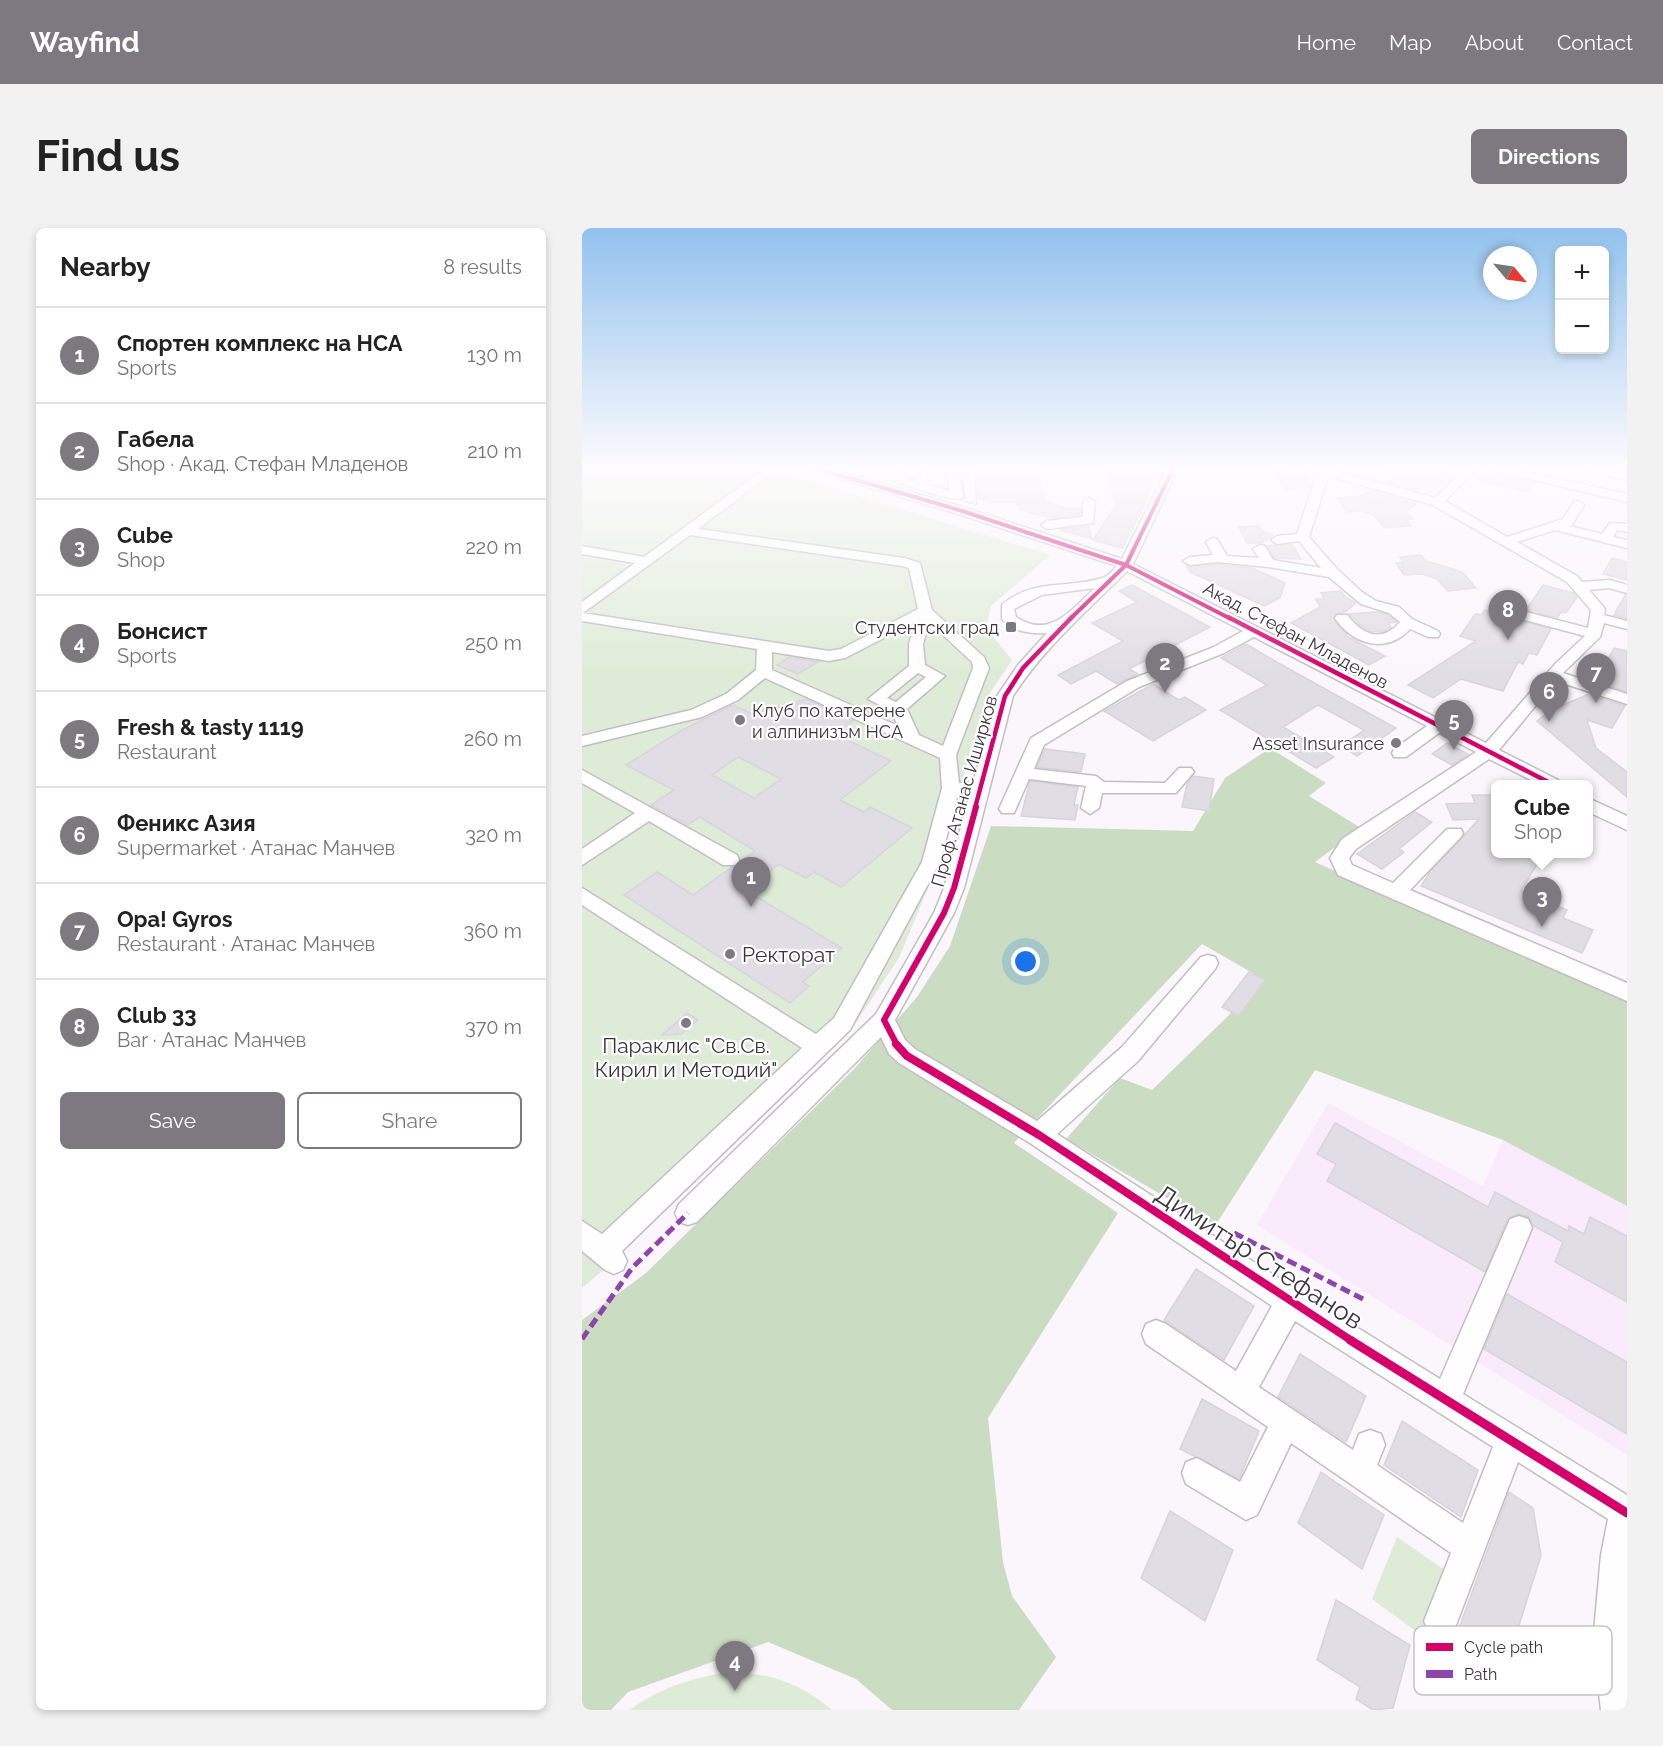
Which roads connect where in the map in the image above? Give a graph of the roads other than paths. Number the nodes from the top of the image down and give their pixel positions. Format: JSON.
{"nodes":[{"id":1,"x":678,"y":536,"type":"edge"},
{"id":2,"x":721,"y":536,"type":"edge"},
{"id":3,"x":1058,"y":536,"type":"edge"},
{"id":4,"x":1065,"y":536,"type":"edge"},
{"id":5,"x":1140,"y":536,"type":"edge"},
{"id":6,"x":1494,"y":536,"type":"edge"},
{"id":7,"x":1522,"y":536,"type":"edge"},
{"id":8,"x":1597,"y":536,"type":"edge"},
{"id":9,"x":1302,"y":537,"type":"joint"},
{"id":10,"x":1605,"y":538,"type":"joint"},
{"id":11,"x":1277,"y":540,"type":"dead end"},
{"id":12,"x":1212,"y":542,"type":"dead end"},
{"id":13,"x":1504,"y":542,"type":"junction"},
{"id":14,"x":1627,"y":544,"type":"edge"},
{"id":15,"x":1106,"y":548,"type":"dead end"},
{"id":16,"x":1260,"y":549,"type":"dead end"},
{"id":17,"x":582,"y":550,"type":"edge"},
{"id":18,"x":1221,"y":558,"type":"junction"},
{"id":19,"x":645,"y":561,"type":"junction"},
{"id":20,"x":1190,"y":561,"type":"dead end"},
{"id":21,"x":1268,"y":563,"type":"junction"},
{"id":22,"x":1126,"y":565,"type":"junction"},
{"id":23,"x":1333,"y":574,"type":"junction"},
{"id":24,"x":1107,"y":582,"type":"junction"},
{"id":25,"x":1581,"y":586,"type":"junction"},
{"id":26,"x":1627,"y":589,"type":"edge"},
{"id":27,"x":582,"y":609,"type":"edge"},
{"id":28,"x":925,"y":611,"type":"junction"},
{"id":29,"x":1522,"y":615,"type":"dead end"},
{"id":30,"x":582,"y":617,"type":"edge"},
{"id":31,"x":1598,"y":617,"type":"junction"},
{"id":32,"x":1342,"y":618,"type":"dead end"},
{"id":33,"x":1407,"y":622,"type":"junction"},
{"id":34,"x":1627,"y":625,"type":"edge"},
{"id":35,"x":1062,"y":626,"type":"junction"},
{"id":36,"x":1255,"y":630,"type":"junction"},
{"id":37,"x":1433,"y":634,"type":"dead end"},
{"id":38,"x":1595,"y":634,"type":"junction"},
{"id":39,"x":765,"y":646,"type":"junction"},
{"id":40,"x":917,"y":667,"type":"junction"},
{"id":41,"x":764,"y":672,"type":"junction"},
{"id":42,"x":1553,"y":675,"type":"junction"},
{"id":43,"x":1627,"y":699,"type":"edge"},
{"id":44,"x":898,"y":708,"type":"junction"},
{"id":45,"x":1437,"y":726,"type":"junction"},
{"id":46,"x":912,"y":738,"type":"junction"},
{"id":47,"x":582,"y":741,"type":"edge"},
{"id":48,"x":1488,"y":752,"type":"junction"},
{"id":49,"x":1400,"y":753,"type":"dead end"},
{"id":50,"x":948,"y":755,"type":"junction"},
{"id":51,"x":1185,"y":772,"type":"dead end"},
{"id":52,"x":1022,"y":773,"type":"junction"},
{"id":53,"x":582,"y":776,"type":"edge"},
{"id":54,"x":1543,"y":780,"type":"edge"},
{"id":55,"x":1095,"y":787,"type":"junction"},
{"id":56,"x":951,"y":788,"type":"junction"},
{"id":57,"x":980,"y":789,"type":"junction"},
{"id":58,"x":1593,"y":806,"type":"edge"},
{"id":59,"x":1090,"y":808,"type":"dead end"},
{"id":60,"x":1008,"y":809,"type":"dead end"},
{"id":61,"x":648,"y":813,"type":"junction"},
{"id":62,"x":1622,"y":821,"type":"edge"},
{"id":63,"x":1454,"y":833,"type":"dead end"},
{"id":64,"x":1627,"y":838,"type":"edge"},
{"id":65,"x":582,"y":858,"type":"edge"},
{"id":66,"x":730,"y":860,"type":"dead end"},
{"id":67,"x":1396,"y":892,"type":"junction"},
{"id":68,"x":582,"y":895,"type":"edge"},
{"id":69,"x":1208,"y":963,"type":"dead end"},
{"id":70,"x":1627,"y":992,"type":"edge"},
{"id":71,"x":884,"y":1020,"type":"junction"},
{"id":72,"x":818,"y":1047,"type":"junction"},
{"id":73,"x":1039,"y":1135,"type":"junction"},
{"id":74,"x":688,"y":1213,"type":"dead end"},
{"id":75,"x":1519,"y":1228,"type":"dead end"},
{"id":76,"x":582,"y":1234,"type":"edge"},
{"id":77,"x":1290,"y":1302,"type":"junction"},
{"id":78,"x":1156,"y":1334,"type":"dead end"},
{"id":79,"x":1240,"y":1391,"type":"junction"},
{"id":80,"x":1446,"y":1400,"type":"junction"},
{"id":81,"x":1286,"y":1422,"type":"junction"},
{"id":82,"x":1510,"y":1440,"type":"junction"},
{"id":83,"x":1197,"y":1473,"type":"dead end"},
{"id":84,"x":1626,"y":1513,"type":"edge"},
{"id":85,"x":1470,"y":1547,"type":"junction"},
{"id":86,"x":1441,"y":1621,"type":"dead end"},
{"id":87,"x":1611,"y":1626,"type":"edge"},
{"id":88,"x":1612,"y":1657,"type":"edge"},
{"id":89,"x":1619,"y":1710,"type":"edge"}],
"edges":[{"from":1,"to":19,"type":"street"},
{"from":2,"to":28,"type":"street"},
{"from":3,"to":22,"type":"street","name":"Акад. Стефан Младенов"},
{"from":4,"to":15,"type":"street"},
{"from":5,"to":22,"type":"street","name":"Проф. Атанас Иширков"},
{"from":6,"to":13,"type":"street"},
{"from":7,"to":13,"type":"street"},
{"from":8,"to":10,"type":"street"},
{"from":9,"to":11,"type":"street"},
{"from":9,"to":23,"type":"street"},
{"from":10,"to":14,"type":"street"},
{"from":12,"to":18,"type":"street"},
{"from":13,"to":25,"type":"street"},
{"from":16,"to":21,"type":"street"},
{"from":17,"to":19,"type":"street"},
{"from":18,"to":20,"type":"street"},
{"from":18,"to":21,"type":"street"},
{"from":19,"to":27,"type":"street"},
{"from":21,"to":23,"type":"street"},
{"from":22,"to":24,"type":"street","name":"Проф. Атанас Иширков"},
{"from":22,"to":36,"type":"street","name":"Акад. Стефан Младенов"},
{"from":23,"to":33,"type":"street"},
{"from":24,"to":35,"type":"street","name":"Проф. Атанас Иширков"},
{"from":24,"to":35,"type":"street"},
{"from":25,"to":26,"type":"street"},
{"from":25,"to":31,"type":"street"},
{"from":28,"to":39,"type":"street"},
{"from":28,"to":40,"type":"street"},
{"from":28,"to":50,"type":"street"},
{"from":29,"to":38,"type":"street"},
{"from":30,"to":39,"type":"street"},
{"from":31,"to":34,"type":"street"},
{"from":31,"to":38,"type":"street"},
{"from":32,"to":33,"type":"street"},
{"from":33,"to":37,"type":"street"},
{"from":35,"to":57,"type":"street","name":"Проф. Атанас Иширков"},
{"from":36,"to":45,"type":"street","name":"Акад. Стефан Младенов"},
{"from":36,"to":52,"type":"street"},
{"from":38,"to":42,"type":"street"},
{"from":39,"to":41,"type":"street"},
{"from":40,"to":44,"type":"street"},
{"from":40,"to":44,"type":"street"},
{"from":41,"to":46,"type":"street"},
{"from":41,"to":47,"type":"street"},
{"from":42,"to":43,"type":"street"},
{"from":42,"to":48,"type":"street"},
{"from":44,"to":46,"type":"street"},
{"from":45,"to":48,"type":"street","name":"Акад. Стефан Младенов"},
{"from":45,"to":49,"type":"street"},
{"from":46,"to":50,"type":"street"},
{"from":48,"to":54,"type":"street","name":"Акад. Стефан Младенов"},
{"from":48,"to":67,"type":"street"},
{"from":50,"to":56,"type":"street"},
{"from":51,"to":55,"type":"street"},
{"from":52,"to":55,"type":"street"},
{"from":52,"to":60,"type":"street"},
{"from":53,"to":61,"type":"street"},
{"from":55,"to":59,"type":"street"},
{"from":56,"to":57,"type":"street"},
{"from":56,"to":72,"type":"street"},
{"from":57,"to":71,"type":"street","name":"Проф. Атанас Иширков"},
{"from":58,"to":62,"type":"street"},
{"from":61,"to":65,"type":"street"},
{"from":61,"to":66,"type":"street"},
{"from":62,"to":64,"type":"street"},
{"from":63,"to":67,"type":"street"},
{"from":67,"to":70,"type":"street"},
{"from":68,"to":72,"type":"street"},
{"from":69,"to":73,"type":"street"},
{"from":71,"to":73,"type":"street","name":"Димитър Стефанов"},
{"from":71,"to":74,"type":"street","name":"Проф. Атанас Иширков"},
{"from":72,"to":76,"type":"street"},
{"from":73,"to":77,"type":"street","name":"Димитър Стефанов"},
{"from":75,"to":80,"type":"street"},
{"from":77,"to":79,"type":"street"},
{"from":77,"to":80,"type":"street","name":"Димитър Стефанов"},
{"from":78,"to":79,"type":"street"},
{"from":79,"to":81,"type":"street"},
{"from":80,"to":82,"type":"street","name":"Димитър Стефанов"},
{"from":81,"to":83,"type":"street"},
{"from":81,"to":85,"type":"street"},
{"from":82,"to":84,"type":"street","name":"Димитър Стефанов"},
{"from":82,"to":85,"type":"street"},
{"from":84,"to":87,"type":"street"},
{"from":85,"to":86,"type":"street"},
{"from":88,"to":89,"type":"street"}]}
